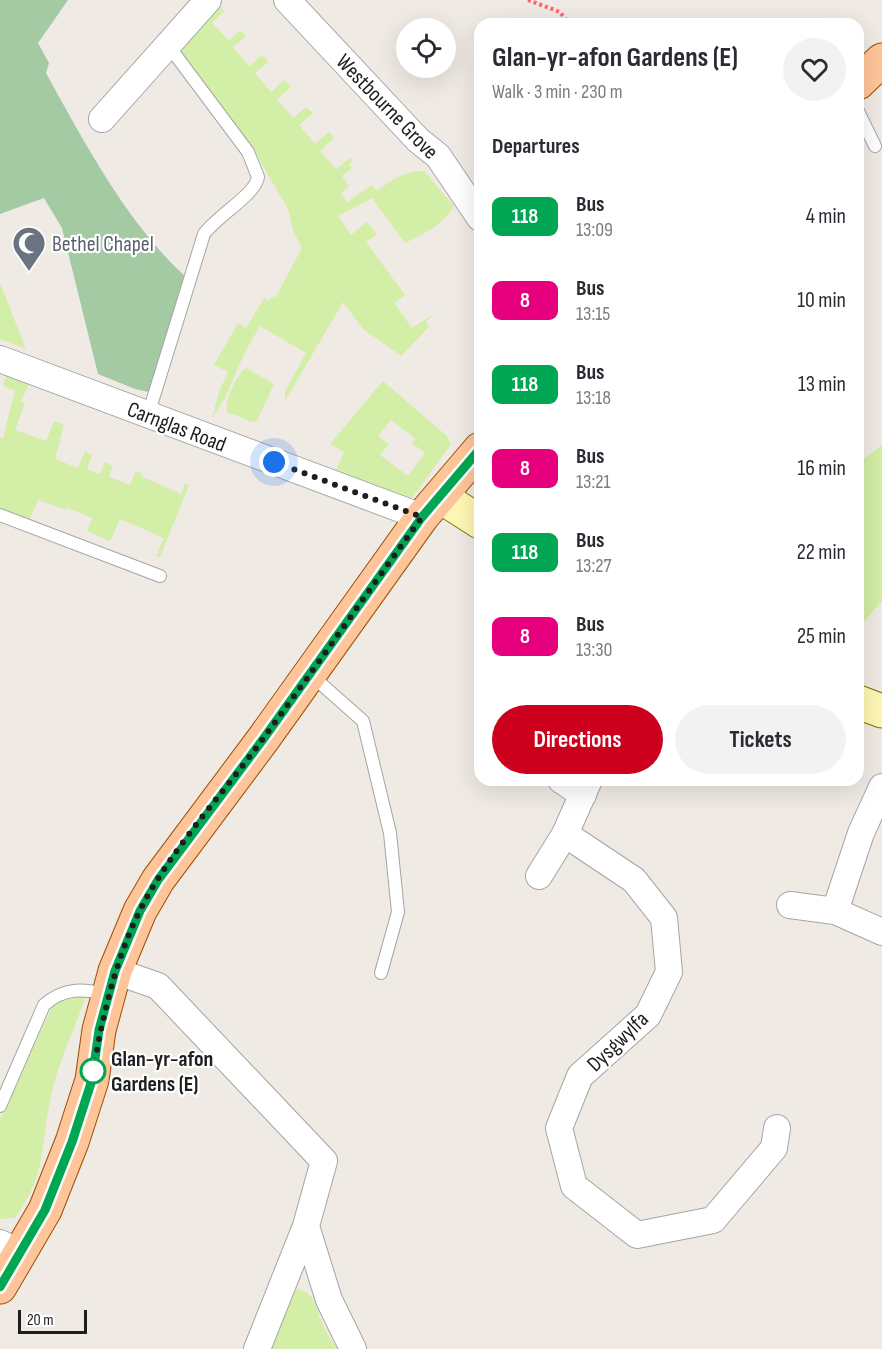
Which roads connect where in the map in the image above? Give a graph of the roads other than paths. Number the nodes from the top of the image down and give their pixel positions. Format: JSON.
{"nodes":[{"id":1,"x":208,"y":0,"type":"edge"},
{"id":2,"x":287,"y":0,"type":"edge"},
{"id":3,"x":168,"y":45,"type":"junction"},
{"id":4,"x":882,"y":60,"type":"edge"},
{"id":5,"x":864,"y":77,"type":"edge"},
{"id":6,"x":102,"y":119,"type":"dead end"},
{"id":7,"x":864,"y":123,"type":"edge"},
{"id":8,"x":875,"y":146,"type":"dead end"},
{"id":9,"x":474,"y":209,"type":"edge"},
{"id":10,"x":0,"y":360,"type":"edge"},
{"id":11,"x":148,"y":415,"type":"junction"},
{"id":12,"x":474,"y":456,"type":"edge"},
{"id":13,"x":431,"y":507,"type":"junction"},
{"id":14,"x":0,"y":515,"type":"edge"},
{"id":15,"x":474,"y":520,"type":"edge"},
{"id":16,"x":160,"y":576,"type":"dead end"},
{"id":17,"x":310,"y":674,"type":"junction"},
{"id":18,"x":864,"y":704,"type":"edge"},
{"id":19,"x":882,"y":711,"type":"edge"},
{"id":20,"x":586,"y":787,"type":"edge"},
{"id":21,"x":882,"y":787,"type":"edge"},
{"id":22,"x":564,"y":834,"type":"junction"},
{"id":23,"x":539,"y":876,"type":"dead end"},
{"id":24,"x":790,"y":905,"type":"dead end"},
{"id":25,"x":835,"y":911,"type":"junction"},
{"id":26,"x":882,"y":932,"type":"edge"},
{"id":27,"x":381,"y":973,"type":"dead end"},
{"id":28,"x":112,"y":983,"type":"junction"},
{"id":29,"x":0,"y":1106,"type":"edge"},
{"id":30,"x":781,"y":1145,"type":"dead end"},
{"id":31,"x":306,"y":1226,"type":"junction"},
{"id":32,"x":10,"y":1248,"type":"edge"},
{"id":33,"x":0,"y":1287,"type":"edge"},
{"id":34,"x":257,"y":1349,"type":"edge"},
{"id":35,"x":353,"y":1349,"type":"edge"}],
"edges":[{"from":1,"to":3,"type":"street"},
{"from":2,"to":9,"type":"street","name":"Westbourne Grove"},
{"from":3,"to":6,"type":"street"},
{"from":3,"to":11,"type":"lane"},
{"from":4,"to":5,"type":"main road"},
{"from":7,"to":8,"type":"lane"},
{"from":10,"to":11,"type":"street","name":"Carnglas Road"},
{"from":11,"to":13,"type":"street","name":"Carnglas Road"},
{"from":12,"to":13,"type":"main road"},
{"from":13,"to":15,"type":"street"},
{"from":13,"to":17,"type":"main road"},
{"from":14,"to":16,"type":"lane"},
{"from":17,"to":27,"type":"lane"},
{"from":17,"to":28,"type":"main road"},
{"from":18,"to":19,"type":"street"},
{"from":20,"to":22,"type":"street"},
{"from":21,"to":25,"type":"street"},
{"from":22,"to":23,"type":"street"},
{"from":22,"to":30,"type":"street","name":"Dysgwylfa"},
{"from":24,"to":25,"type":"street"},
{"from":25,"to":26,"type":"street"},
{"from":28,"to":29,"type":"lane"},
{"from":28,"to":31,"type":"street"},
{"from":28,"to":32,"type":"main road"},
{"from":31,"to":34,"type":"street"},
{"from":31,"to":35,"type":"street"},
{"from":32,"to":33,"type":"main road"}]}
